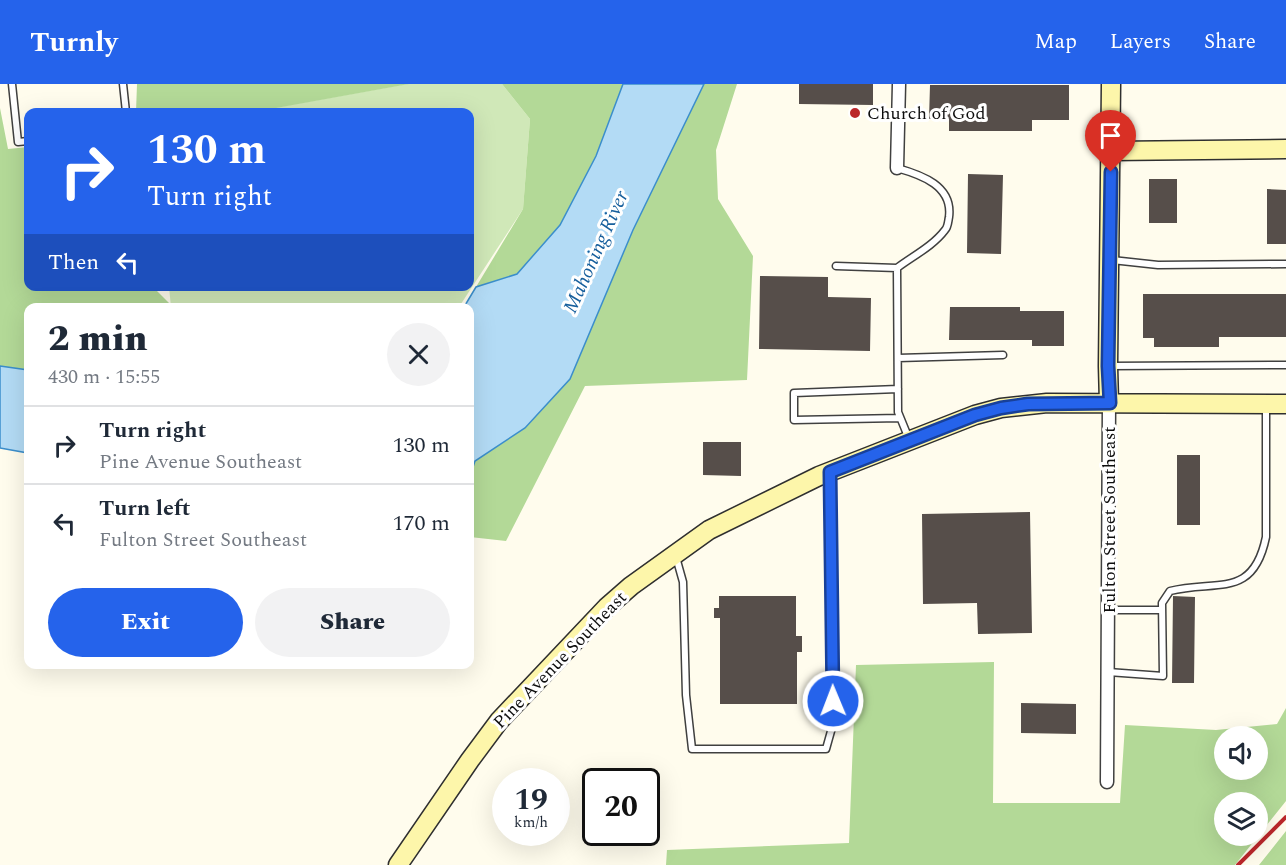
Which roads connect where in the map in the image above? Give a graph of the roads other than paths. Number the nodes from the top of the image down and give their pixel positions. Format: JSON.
{"nodes":[{"id":1,"x":12,"y":84,"type":"edge"},
{"id":2,"x":123,"y":84,"type":"edge"},
{"id":3,"x":899,"y":84,"type":"edge"},
{"id":4,"x":1111,"y":84,"type":"edge"},
{"id":5,"x":126,"y":108,"type":"edge"},
{"id":6,"x":24,"y":141,"type":"edge"},
{"id":7,"x":1286,"y":149,"type":"edge"},
{"id":8,"x":1111,"y":151,"type":"junction"},
{"id":9,"x":897,"y":168,"type":"joint"},
{"id":10,"x":1109,"y":260,"type":"junction"},
{"id":11,"x":1286,"y":264,"type":"edge"},
{"id":12,"x":836,"y":266,"type":"dead end"},
{"id":13,"x":897,"y":268,"type":"junction"},
{"id":14,"x":1003,"y":355,"type":"dead end"},
{"id":15,"x":898,"y":358,"type":"junction"},
{"id":16,"x":1286,"y":365,"type":"edge"},
{"id":17,"x":1108,"y":366,"type":"junction"},
{"id":18,"x":898,"y":389,"type":"junction"},
{"id":19,"x":1110,"y":403,"type":"junction"},
{"id":20,"x":1266,"y":404,"type":"junction"},
{"id":21,"x":1286,"y":404,"type":"edge"},
{"id":22,"x":900,"y":418,"type":"junction"},
{"id":23,"x":909,"y":440,"type":"junction"},
{"id":24,"x":830,"y":472,"type":"junction"},
{"id":25,"x":675,"y":553,"type":"junction"},
{"id":26,"x":1108,"y":610,"type":"junction"},
{"id":27,"x":1162,"y":610,"type":"junction"},
{"id":28,"x":1108,"y":672,"type":"junction"},
{"id":29,"x":1107,"y":782,"type":"dead end"},
{"id":30,"x":398,"y":865,"type":"edge"}],
"edges":[{"from":1,"to":6,"type":"lane"},
{"from":2,"to":5,"type":"lane"},
{"from":3,"to":9,"type":"street"},
{"from":4,"to":8,"type":"street","name":"Fulton Street Southeast"},
{"from":7,"to":8,"type":"street"},
{"from":8,"to":10,"type":"street","name":"Fulton Street Southeast"},
{"from":9,"to":13,"type":"lane"},
{"from":10,"to":11,"type":"lane"},
{"from":10,"to":17,"type":"street","name":"Fulton Street Southeast"},
{"from":12,"to":13,"type":"lane"},
{"from":13,"to":15,"type":"lane"},
{"from":14,"to":15,"type":"lane"},
{"from":15,"to":18,"type":"lane"},
{"from":16,"to":17,"type":"lane"},
{"from":17,"to":19,"type":"street","name":"Fulton Street Southeast"},
{"from":18,"to":22,"type":"lane"},
{"from":18,"to":22,"type":"lane"},
{"from":19,"to":20,"type":"street","name":"Pine Avenue Southeast"},
{"from":19,"to":23,"type":"street","name":"Pine Avenue Southeast"},
{"from":19,"to":26,"type":"street","name":"Fulton Street Southeast"},
{"from":20,"to":21,"type":"street","name":"Pine Avenue Southeast"},
{"from":20,"to":27,"type":"lane"},
{"from":22,"to":23,"type":"lane"},
{"from":23,"to":24,"type":"street","name":"Pine Avenue Southeast"},
{"from":24,"to":25,"type":"street","name":"Pine Avenue Southeast"},
{"from":24,"to":25,"type":"lane"},
{"from":25,"to":30,"type":"street","name":"Pine Avenue Southeast"},
{"from":26,"to":27,"type":"lane"},
{"from":26,"to":28,"type":"street","name":"Fulton Street Southeast"},
{"from":27,"to":28,"type":"lane"},
{"from":28,"to":29,"type":"street","name":"Fulton Street Southeast"}]}
